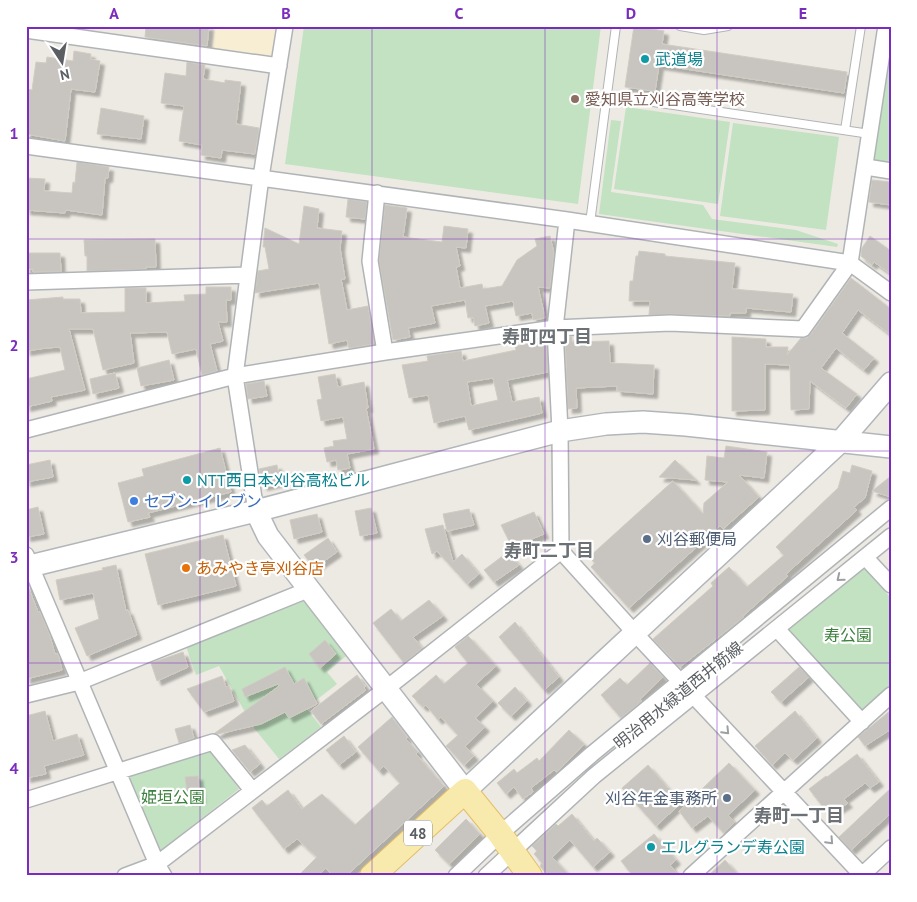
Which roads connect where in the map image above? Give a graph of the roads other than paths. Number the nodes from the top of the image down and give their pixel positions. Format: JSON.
{"nodes":[{"id":1,"x":285,"y":26,"type":"edge"},
{"id":2,"x":616,"y":26,"type":"edge"},
{"id":3,"x":680,"y":26,"type":"edge"},
{"id":4,"x":728,"y":26,"type":"edge"},
{"id":5,"x":861,"y":26,"type":"edge"},
{"id":6,"x":886,"y":26,"type":"edge"},
{"id":7,"x":26,"y":30,"type":"edge"},
{"id":8,"x":279,"y":66,"type":"junction"},
{"id":9,"x":606,"y":95,"type":"junction"},
{"id":10,"x":845,"y":130,"type":"junction"},
{"id":11,"x":870,"y":134,"type":"junction"},
{"id":12,"x":26,"y":146,"type":"edge"},
{"id":13,"x":866,"y":168,"type":"junction"},
{"id":14,"x":891,"y":171,"type":"edge"},
{"id":15,"x":261,"y":177,"type":"junction"},
{"id":16,"x":377,"y":193,"type":"junction"},
{"id":17,"x":567,"y":220,"type":"junction"},
{"id":18,"x":590,"y":223,"type":"junction"},
{"id":19,"x":850,"y":263,"type":"junction"},
{"id":20,"x":248,"y":275,"type":"junction"},
{"id":21,"x":26,"y":282,"type":"edge"},
{"id":22,"x":891,"y":293,"type":"edge"},
{"id":23,"x":555,"y":328,"type":"junction"},
{"id":24,"x":385,"y":352,"type":"junction"},
{"id":25,"x":236,"y":376,"type":"junction"},
{"id":26,"x":891,"y":384,"type":"edge"},
{"id":27,"x":26,"y":430,"type":"edge"},
{"id":28,"x":560,"y":431,"type":"junction"},
{"id":29,"x":840,"y":442,"type":"junction"},
{"id":30,"x":891,"y":447,"type":"edge"},
{"id":31,"x":891,"y":508,"type":"edge"},
{"id":32,"x":256,"y":511,"type":"junction"},
{"id":33,"x":891,"y":520,"type":"edge"},
{"id":34,"x":891,"y":536,"type":"edge"},
{"id":35,"x":561,"y":551,"type":"junction"},
{"id":36,"x":865,"y":557,"type":"junction"},
{"id":37,"x":28,"y":563,"type":"edge"},
{"id":38,"x":891,"y":585,"type":"edge"},
{"id":39,"x":310,"y":589,"type":"junction"},
{"id":40,"x":777,"y":629,"type":"junction"},
{"id":41,"x":636,"y":633,"type":"junction"},
{"id":42,"x":79,"y":682,"type":"junction"},
{"id":43,"x":386,"y":688,"type":"junction"},
{"id":44,"x":686,"y":688,"type":"junction"},
{"id":45,"x":26,"y":695,"type":"edge"},
{"id":46,"x":891,"y":695,"type":"edge"},
{"id":47,"x":862,"y":722,"type":"junction"},
{"id":48,"x":119,"y":772,"type":"junction"},
{"id":49,"x":252,"y":790,"type":"junction"},
{"id":50,"x":465,"y":791,"type":"junction"},
{"id":51,"x":785,"y":792,"type":"junction"},
{"id":52,"x":26,"y":800,"type":"edge"},
{"id":53,"x":506,"y":842,"type":"junction"},
{"id":54,"x":891,"y":848,"type":"edge"},
{"id":55,"x":161,"y":870,"type":"edge"},
{"id":56,"x":861,"y":875,"type":"edge"},
{"id":57,"x":125,"y":876,"type":"edge"},
{"id":58,"x":372,"y":876,"type":"edge"},
{"id":59,"x":456,"y":876,"type":"edge"},
{"id":60,"x":471,"y":876,"type":"edge"},
{"id":61,"x":486,"y":876,"type":"edge"},
{"id":62,"x":530,"y":876,"type":"edge"},
{"id":63,"x":691,"y":876,"type":"edge"}],
"edges":[{"from":1,"to":8,"type":"street"},
{"from":2,"to":9,"type":"lane"},
{"from":3,"to":4,"type":"lane"},
{"from":5,"to":10,"type":"lane"},
{"from":6,"to":11,"type":"street"},
{"from":7,"to":8,"type":"street"},
{"from":8,"to":15,"type":"street"},
{"from":9,"to":10,"type":"lane"},
{"from":9,"to":18,"type":"lane"},
{"from":10,"to":11,"type":"lane"},
{"from":11,"to":13,"type":"street"},
{"from":12,"to":15,"type":"street"},
{"from":13,"to":14,"type":"street"},
{"from":13,"to":19,"type":"street"},
{"from":15,"to":16,"type":"street"},
{"from":15,"to":20,"type":"street"},
{"from":16,"to":17,"type":"street"},
{"from":16,"to":24,"type":"street"},
{"from":17,"to":18,"type":"street"},
{"from":17,"to":23,"type":"street"},
{"from":18,"to":19,"type":"street"},
{"from":19,"to":22,"type":"street"},
{"from":19,"to":23,"type":"street"},
{"from":20,"to":21,"type":"street"},
{"from":20,"to":25,"type":"street"},
{"from":23,"to":24,"type":"street"},
{"from":23,"to":28,"type":"street"},
{"from":24,"to":25,"type":"street"},
{"from":25,"to":27,"type":"street"},
{"from":25,"to":32,"type":"street"},
{"from":26,"to":29,"type":"street"},
{"from":28,"to":29,"type":"street"},
{"from":28,"to":32,"type":"street"},
{"from":28,"to":35,"type":"street"},
{"from":29,"to":30,"type":"street"},
{"from":29,"to":41,"type":"street"},
{"from":31,"to":44,"type":"street"},
{"from":32,"to":37,"type":"street"},
{"from":32,"to":39,"type":"street"},
{"from":33,"to":44,"type":"street","name":"明治用水緑道西井筋線"},
{"from":34,"to":36,"type":"street"},
{"from":35,"to":41,"type":"street"},
{"from":35,"to":43,"type":"street"},
{"from":36,"to":38,"type":"street"},
{"from":36,"to":40,"type":"street","one_way":true},
{"from":37,"to":42,"type":"street"},
{"from":39,"to":42,"type":"street"},
{"from":39,"to":43,"type":"street"},
{"from":40,"to":44,"type":"street"},
{"from":40,"to":47,"type":"street"},
{"from":41,"to":44,"type":"street"},
{"from":41,"to":50,"type":"street"},
{"from":42,"to":45,"type":"street"},
{"from":42,"to":48,"type":"street"},
{"from":43,"to":49,"type":"street"},
{"from":43,"to":50,"type":"street"},
{"from":44,"to":51,"type":"street","one_way":true},
{"from":44,"to":53,"type":"street"},
{"from":44,"to":53,"type":"street"},
{"from":46,"to":47,"type":"street"},
{"from":47,"to":51,"type":"street"},
{"from":48,"to":49,"type":"street"},
{"from":48,"to":52,"type":"street"},
{"from":48,"to":55,"type":"street"},
{"from":49,"to":55,"type":"street"},
{"from":50,"to":53,"type":"main road"},
{"from":50,"to":58,"type":"main road","number":"48"},
{"from":51,"to":56,"type":"street","one_way":true},
{"from":51,"to":63,"type":"street"},
{"from":53,"to":59,"type":"street"},
{"from":53,"to":60,"type":"street"},
{"from":53,"to":61,"type":"street"},
{"from":53,"to":62,"type":"main road"},
{"from":54,"to":56,"type":"street"},
{"from":55,"to":57,"type":"street"}]}
